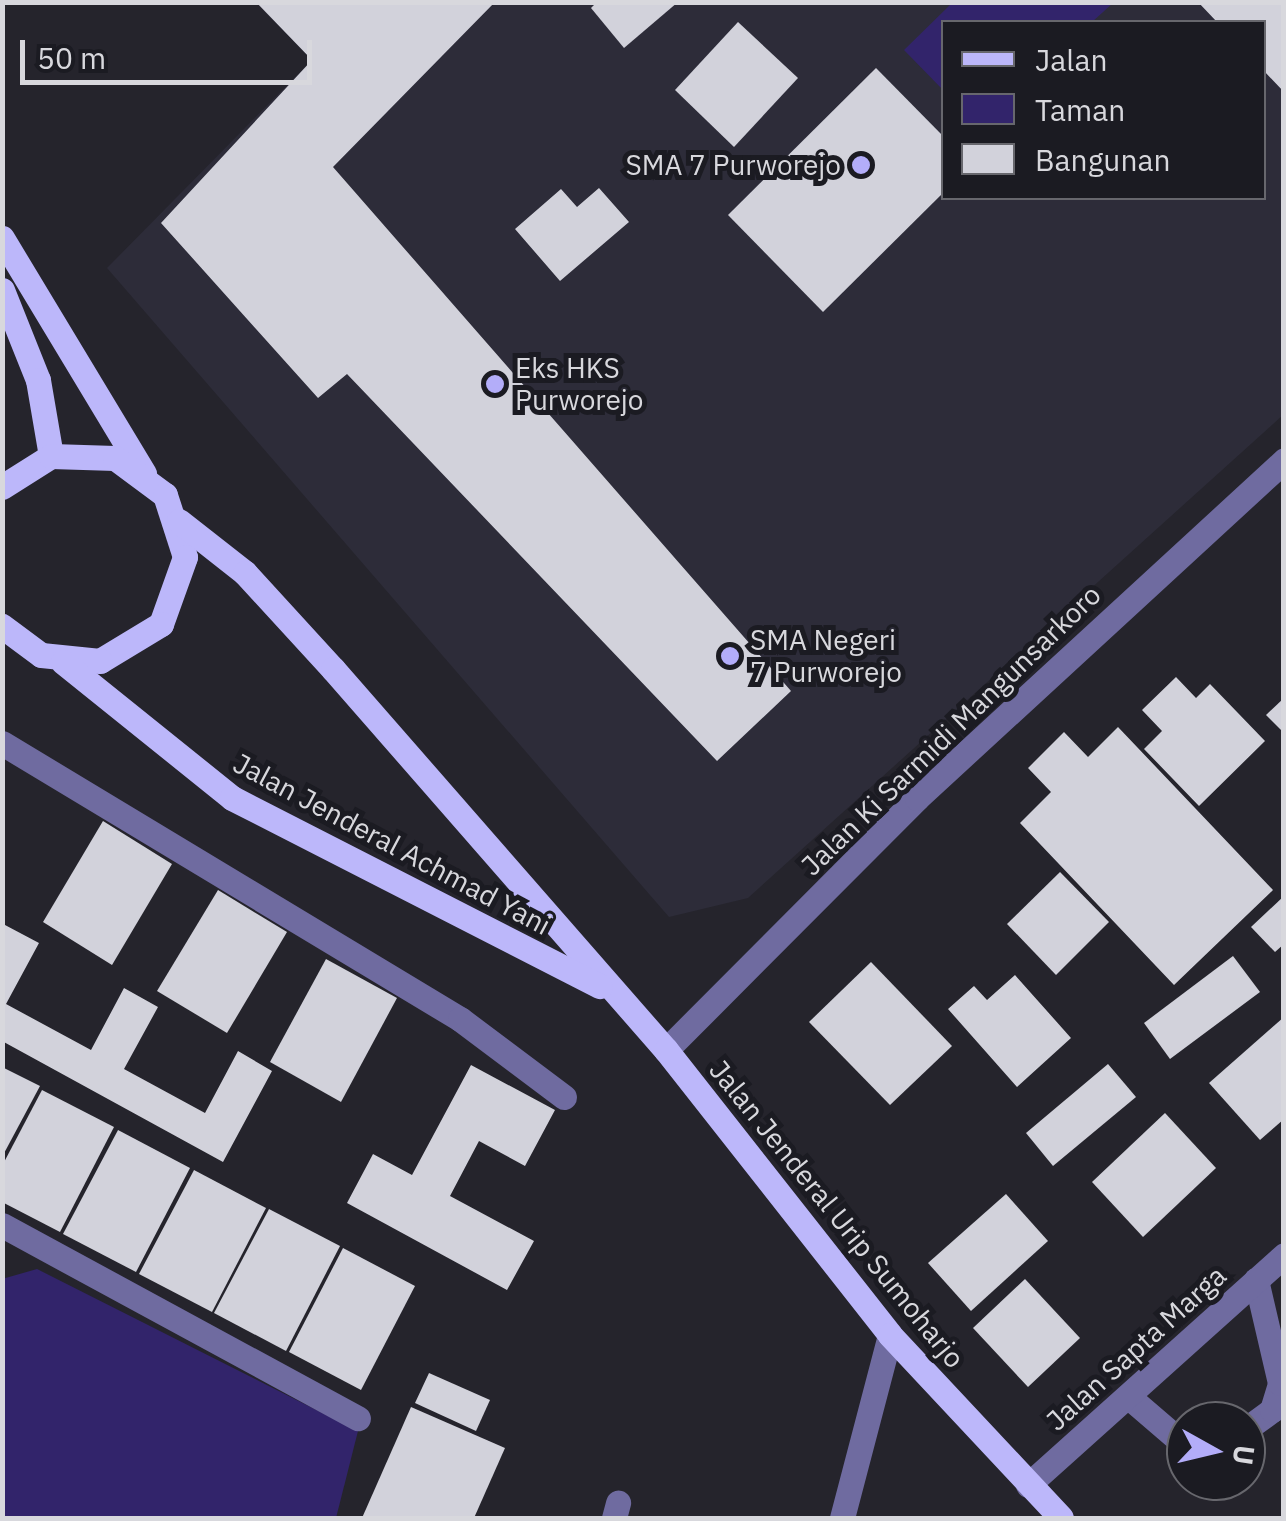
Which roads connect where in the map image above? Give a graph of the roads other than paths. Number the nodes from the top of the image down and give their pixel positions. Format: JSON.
{"nodes":[{"id":1,"x":2,"y":238,"type":"edge"},
{"id":2,"x":2,"y":290,"type":"edge"},
{"id":3,"x":50,"y":456,"type":"junction"},
{"id":4,"x":1284,"y":460,"type":"edge"},
{"id":5,"x":144,"y":473,"type":"junction"},
{"id":6,"x":2,"y":487,"type":"edge"},
{"id":7,"x":178,"y":521,"type":"junction"},
{"id":8,"x":8,"y":636,"type":"edge"},
{"id":9,"x":64,"y":662,"type":"junction"},
{"id":10,"x":2,"y":743,"type":"edge"},
{"id":11,"x":609,"y":991,"type":"junction"},
{"id":12,"x":666,"y":1050,"type":"junction"},
{"id":13,"x":564,"y":1097,"type":"dead end"},
{"id":14,"x":2,"y":1226,"type":"edge"},
{"id":15,"x":1284,"y":1255,"type":"edge"},
{"id":16,"x":1256,"y":1280,"type":"junction"},
{"id":17,"x":890,"y":1334,"type":"junction"},
{"id":18,"x":1130,"y":1398,"type":"junction"},
{"id":19,"x":1266,"y":1415,"type":"edge"},
{"id":20,"x":358,"y":1418,"type":"dead end"},
{"id":21,"x":1166,"y":1429,"type":"edge"},
{"id":22,"x":1028,"y":1485,"type":"junction"},
{"id":23,"x":842,"y":1518,"type":"edge"},
{"id":24,"x":1062,"y":1518,"type":"edge"}],
"edges":[{"from":1,"to":5,"type":"main road","name":"Jalan Jenderal Urip Sumoharjo"},
{"from":2,"to":3,"type":"main road"},
{"from":3,"to":5,"type":"main road"},
{"from":3,"to":6,"type":"main road"},
{"from":4,"to":12,"type":"street","name":"Jalan Ki Sarmidi Mangunsarkoro"},
{"from":5,"to":7,"type":"main road","name":"Jalan Jenderal Urip Sumoharjo"},
{"from":7,"to":9,"type":"main road"},
{"from":7,"to":11,"type":"main road","name":"Jalan Jenderal Urip Sumoharjo"},
{"from":8,"to":9,"type":"main road","name":"Jalan Jenderal Achmad Yani"},
{"from":9,"to":11,"type":"main road","name":"Jalan Jenderal Achmad Yani"},
{"from":10,"to":13,"type":"street"},
{"from":11,"to":12,"type":"main road","name":"Jalan Jenderal Urip Sumoharjo"},
{"from":12,"to":17,"type":"main road","name":"Jalan Jenderal Urip Sumoharjo"},
{"from":14,"to":20,"type":"street"},
{"from":15,"to":16,"type":"street","name":"Jalan Sapta Marga"},
{"from":16,"to":18,"type":"street","name":"Jalan Sapta Marga"},
{"from":16,"to":19,"type":"street"},
{"from":17,"to":22,"type":"main road","name":"Jalan Jenderal Urip Sumoharjo"},
{"from":17,"to":23,"type":"street"},
{"from":18,"to":21,"type":"street"},
{"from":18,"to":22,"type":"street","name":"Jalan Sapta Marga"},
{"from":22,"to":24,"type":"main road","name":"Jalan Jenderal Urip Sumoharjo"}]}
